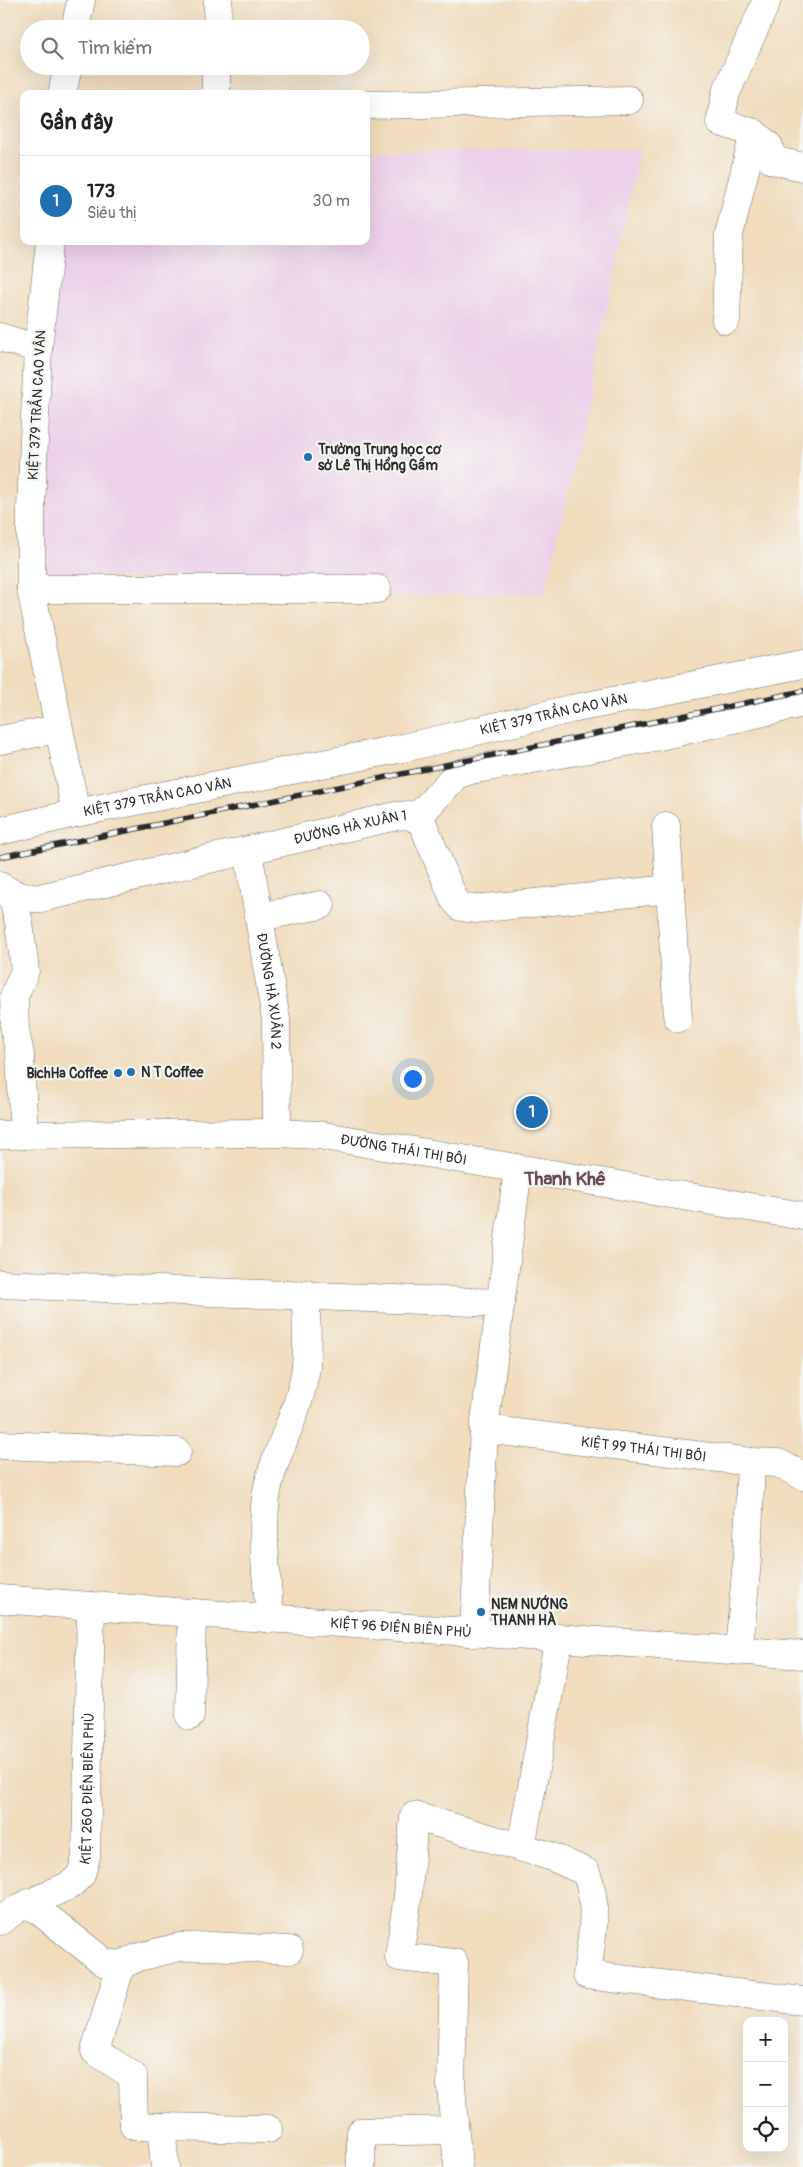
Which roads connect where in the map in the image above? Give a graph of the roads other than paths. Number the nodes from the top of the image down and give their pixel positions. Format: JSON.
{"nodes":[{"id":1,"x":80,"y":0,"type":"edge"},
{"id":2,"x":218,"y":0,"type":"edge"},
{"id":3,"x":767,"y":0,"type":"edge"},
{"id":4,"x":77,"y":20,"type":"edge"},
{"id":5,"x":217,"y":20,"type":"edge"},
{"id":6,"x":66,"y":75,"type":"edge"},
{"id":7,"x":216,"y":75,"type":"edge"},
{"id":8,"x":63,"y":90,"type":"edge"},
{"id":9,"x":216,"y":90,"type":"edge"},
{"id":10,"x":629,"y":100,"type":"dead end"},
{"id":11,"x":370,"y":105,"type":"edge"},
{"id":12,"x":754,"y":133,"type":"junction"},
{"id":13,"x":803,"y":167,"type":"edge"},
{"id":14,"x":50,"y":245,"type":"edge"},
{"id":15,"x":726,"y":320,"type":"dead end"},
{"id":16,"x":0,"y":336,"type":"edge"},
{"id":17,"x":38,"y":349,"type":"junction"},
{"id":18,"x":31,"y":589,"type":"junction"},
{"id":19,"x":377,"y":589,"type":"dead end"},
{"id":20,"x":803,"y":664,"type":"edge"},
{"id":21,"x":803,"y":703,"type":"edge"},
{"id":22,"x":58,"y":729,"type":"junction"},
{"id":23,"x":0,"y":740,"type":"edge"},
{"id":24,"x":76,"y":813,"type":"junction"},
{"id":25,"x":416,"y":819,"type":"junction"},
{"id":26,"x":666,"y":826,"type":"dead end"},
{"id":27,"x":0,"y":831,"type":"edge"},
{"id":28,"x":248,"y":851,"type":"junction"},
{"id":29,"x":670,"y":889,"type":"junction"},
{"id":30,"x":6,"y":890,"type":"edge"},
{"id":31,"x":321,"y":905,"type":"dead end"},
{"id":32,"x":259,"y":916,"type":"junction"},
{"id":33,"x":678,"y":1018,"type":"dead end"},
{"id":34,"x":277,"y":1133,"type":"junction"},
{"id":35,"x":12,"y":1135,"type":"edge"},
{"id":36,"x":518,"y":1169,"type":"junction"},
{"id":37,"x":803,"y":1216,"type":"edge"},
{"id":38,"x":0,"y":1284,"type":"edge"},
{"id":39,"x":306,"y":1294,"type":"junction"},
{"id":40,"x":500,"y":1302,"type":"junction"},
{"id":41,"x":484,"y":1429,"type":"junction"},
{"id":42,"x":0,"y":1444,"type":"edge"},
{"id":43,"x":177,"y":1452,"type":"dead end"},
{"id":44,"x":750,"y":1462,"type":"junction"},
{"id":45,"x":803,"y":1476,"type":"edge"},
{"id":46,"x":0,"y":1598,"type":"edge"},
{"id":47,"x":91,"y":1606,"type":"junction"},
{"id":48,"x":192,"y":1613,"type":"junction"},
{"id":49,"x":270,"y":1619,"type":"junction"},
{"id":50,"x":474,"y":1633,"type":"junction"},
{"id":51,"x":559,"y":1637,"type":"junction"},
{"id":52,"x":739,"y":1650,"type":"junction"},
{"id":53,"x":803,"y":1654,"type":"edge"},
{"id":54,"x":190,"y":1716,"type":"dead end"},
{"id":55,"x":521,"y":1847,"type":"junction"},
{"id":56,"x":29,"y":1903,"type":"junction"},
{"id":57,"x":0,"y":1921,"type":"edge"},
{"id":58,"x":289,"y":1950,"type":"dead end"},
{"id":59,"x":121,"y":1965,"type":"junction"},
{"id":60,"x":803,"y":2001,"type":"edge"},
{"id":61,"x":161,"y":2127,"type":"junction"},
{"id":62,"x":268,"y":2129,"type":"dead end"},
{"id":63,"x":454,"y":2130,"type":"junction"},
{"id":64,"x":165,"y":2167,"type":"edge"},
{"id":65,"x":361,"y":2167,"type":"edge"},
{"id":66,"x":458,"y":2167,"type":"edge"}],
"edges":[{"from":1,"to":4,"type":"street"},
{"from":2,"to":5,"type":"street"},
{"from":3,"to":12,"type":"street"},
{"from":6,"to":8,"type":"street"},
{"from":7,"to":9,"type":"street"},
{"from":10,"to":11,"type":"street"},
{"from":12,"to":13,"type":"street"},
{"from":12,"to":15,"type":"street"},
{"from":14,"to":17,"type":"street","name":"KIỆT 379 TRẦN CAO VÂN"},
{"from":16,"to":17,"type":"street"},
{"from":17,"to":18,"type":"street","name":"KIỆT 379 TRẦN CAO VÂN"},
{"from":18,"to":19,"type":"street"},
{"from":18,"to":22,"type":"street","name":"KIỆT 379 TRẦN CAO VÂN"},
{"from":20,"to":24,"type":"street","name":"KIỆT 379 TRẦN CAO VÂN"},
{"from":21,"to":25,"type":"street"},
{"from":22,"to":23,"type":"street"},
{"from":22,"to":24,"type":"street","name":"KIỆT 379 TRẦN CAO VÂN"},
{"from":24,"to":27,"type":"street"},
{"from":25,"to":28,"type":"street","name":"ĐƯỜNG HÀ XUÂN 1"},
{"from":25,"to":29,"type":"street","name":"ĐƯỜNG HÀ XUÂN 1"},
{"from":26,"to":29,"type":"street"},
{"from":28,"to":30,"type":"street","name":"ĐƯỜNG HÀ XUÂN 1"},
{"from":28,"to":32,"type":"street","name":"ĐƯỜNG HÀ XUÂN 2"},
{"from":29,"to":33,"type":"street"},
{"from":30,"to":35,"type":"street"},
{"from":31,"to":32,"type":"street"},
{"from":32,"to":34,"type":"street","name":"ĐƯỜNG HÀ XUÂN 2"},
{"from":34,"to":35,"type":"street","name":"ĐƯỜNG THÁI THỊ BÔI"},
{"from":34,"to":36,"type":"street","name":"ĐƯỜNG THÁI THỊ BÔI"},
{"from":36,"to":37,"type":"street","name":"ĐƯỜNG THÁI THỊ BÔI"},
{"from":36,"to":40,"type":"street"},
{"from":38,"to":39,"type":"street"},
{"from":39,"to":40,"type":"street"},
{"from":39,"to":49,"type":"street"},
{"from":40,"to":41,"type":"street"},
{"from":41,"to":44,"type":"street","name":"KIỆT 99 THÁI THỊ BÔI"},
{"from":41,"to":50,"type":"street"},
{"from":42,"to":43,"type":"street"},
{"from":44,"to":45,"type":"street","name":"KIỆT 99 THÁI THỊ BÔI"},
{"from":44,"to":52,"type":"street"},
{"from":46,"to":47,"type":"street","name":"KIỆT 96 ĐIỆN BIÊN PHỦ"},
{"from":47,"to":48,"type":"street","name":"KIỆT 96 ĐIỆN BIÊN PHỦ"},
{"from":47,"to":56,"type":"street","name":"KIỆT 260 ĐIỆN BIÊN PHỦ"},
{"from":48,"to":49,"type":"street","name":"KIỆT 96 ĐIỆN BIÊN PHỦ"},
{"from":48,"to":54,"type":"street"},
{"from":49,"to":50,"type":"street","name":"KIỆT 96 ĐIỆN BIÊN PHỦ"},
{"from":50,"to":51,"type":"street","name":"KIỆT 96 ĐIỆN BIÊN PHỦ"},
{"from":51,"to":52,"type":"street","name":"KIỆT 96 ĐIỆN BIÊN PHỦ"},
{"from":51,"to":55,"type":"street"},
{"from":52,"to":53,"type":"street","name":"KIỆT 96 ĐIỆN BIÊN PHỦ"},
{"from":55,"to":60,"type":"street"},
{"from":55,"to":63,"type":"street"},
{"from":56,"to":57,"type":"street","name":"KIỆT 260 ĐIỆN BIÊN PHỦ"},
{"from":56,"to":59,"type":"street"},
{"from":58,"to":59,"type":"street"},
{"from":59,"to":61,"type":"street"},
{"from":61,"to":62,"type":"street"},
{"from":61,"to":64,"type":"street"},
{"from":63,"to":65,"type":"street"},
{"from":63,"to":66,"type":"street"}]}
